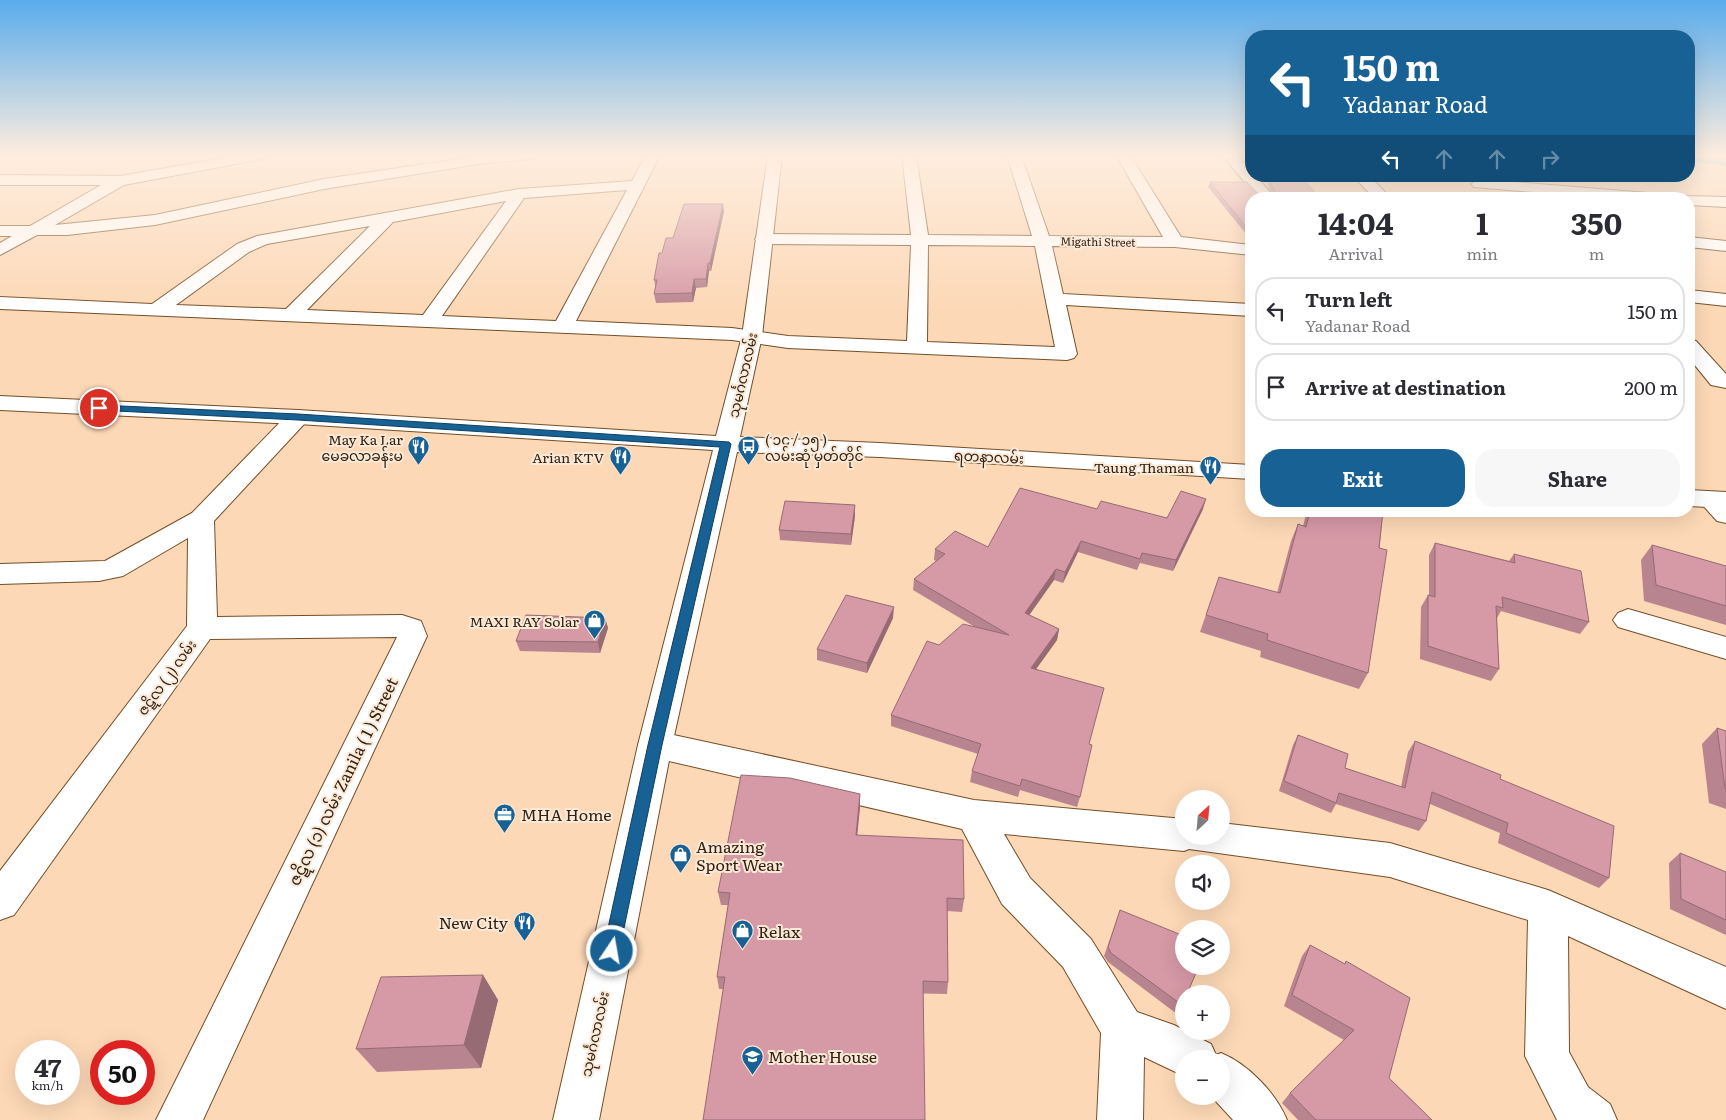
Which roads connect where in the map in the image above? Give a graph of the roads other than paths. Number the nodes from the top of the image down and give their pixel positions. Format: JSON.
{"nodes":[{"id":1,"x":73,"y":207,"type":"edge"},
{"id":2,"x":215,"y":207,"type":"edge"},
{"id":3,"x":443,"y":207,"type":"edge"},
{"id":4,"x":510,"y":207,"type":"edge"},
{"id":5,"x":626,"y":207,"type":"edge"},
{"id":6,"x":768,"y":207,"type":"edge"},
{"id":7,"x":916,"y":207,"type":"edge"},
{"id":8,"x":1031,"y":207,"type":"edge"},
{"id":9,"x":1155,"y":207,"type":"edge"},
{"id":10,"x":388,"y":217,"type":"junction"},
{"id":11,"x":34,"y":230,"type":"junction"},
{"id":12,"x":0,"y":231,"type":"edge"},
{"id":13,"x":764,"y":239,"type":"junction"},
{"id":14,"x":920,"y":240,"type":"junction"},
{"id":15,"x":1042,"y":240,"type":"junction"},
{"id":16,"x":1175,"y":242,"type":"junction"},
{"id":17,"x":1695,"y":243,"type":"edge"},
{"id":18,"x":1726,"y":246,"type":"edge"},
{"id":19,"x":1245,"y":249,"type":"edge"},
{"id":20,"x":0,"y":250,"type":"edge"},
{"id":21,"x":1695,"y":297,"type":"edge"},
{"id":22,"x":1056,"y":300,"type":"junction"},
{"id":23,"x":1726,"y":300,"type":"edge"},
{"id":24,"x":0,"y":303,"type":"edge"},
{"id":25,"x":156,"y":310,"type":"junction"},
{"id":26,"x":1245,"y":310,"type":"edge"},
{"id":27,"x":291,"y":315,"type":"junction"},
{"id":28,"x":429,"y":321,"type":"junction"},
{"id":29,"x":563,"y":327,"type":"junction"},
{"id":30,"x":752,"y":336,"type":"junction"},
{"id":31,"x":917,"y":348,"type":"junction"},
{"id":32,"x":1695,"y":352,"type":"edge"},
{"id":33,"x":1726,"y":381,"type":"edge"},
{"id":34,"x":0,"y":403,"type":"edge"},
{"id":35,"x":298,"y":417,"type":"junction"},
{"id":36,"x":726,"y":444,"type":"junction"},
{"id":37,"x":1245,"y":472,"type":"edge"},
{"id":38,"x":201,"y":519,"type":"junction"},
{"id":39,"x":3,"y":577,"type":"edge"},
{"id":40,"x":1628,"y":620,"type":"dead end"},
{"id":41,"x":202,"y":628,"type":"junction"},
{"id":42,"x":1726,"y":648,"type":"edge"},
{"id":43,"x":655,"y":745,"type":"junction"},
{"id":44,"x":974,"y":816,"type":"junction"},
{"id":45,"x":1175,"y":834,"type":"edge"},
{"id":46,"x":1230,"y":840,"type":"edge"},
{"id":47,"x":0,"y":902,"type":"edge"},
{"id":48,"x":1548,"y":908,"type":"junction"},
{"id":49,"x":1726,"y":988,"type":"edge"},
{"id":50,"x":1123,"y":1030,"type":"junction"},
{"id":51,"x":1178,"y":1050,"type":"edge"},
{"id":52,"x":1230,"y":1084,"type":"edge"},
{"id":53,"x":179,"y":1120,"type":"edge"},
{"id":54,"x":576,"y":1120,"type":"edge"},
{"id":55,"x":1120,"y":1120,"type":"edge"},
{"id":56,"x":1264,"y":1120,"type":"edge"},
{"id":57,"x":1594,"y":1120,"type":"edge"}],
"edges":[{"from":1,"to":11,"type":"street"},
{"from":2,"to":11,"type":"street"},
{"from":3,"to":10,"type":"street"},
{"from":4,"to":28,"type":"street"},
{"from":5,"to":29,"type":"street"},
{"from":6,"to":13,"type":"street","name":"သုမင်္ဂလာလမ်း"},
{"from":7,"to":14,"type":"street"},
{"from":8,"to":15,"type":"street"},
{"from":9,"to":16,"type":"street"},
{"from":10,"to":25,"type":"street"},
{"from":10,"to":27,"type":"street"},
{"from":11,"to":12,"type":"street"},
{"from":11,"to":20,"type":"street"},
{"from":13,"to":14,"type":"street","name":"Migathi Street"},
{"from":13,"to":30,"type":"street","name":"သုမင်္ဂလာလမ်း"},
{"from":14,"to":15,"type":"street","name":"Migathi Street"},
{"from":14,"to":31,"type":"street"},
{"from":15,"to":16,"type":"street","name":"Migathi Street"},
{"from":15,"to":22,"type":"street"},
{"from":16,"to":19,"type":"street","name":"Migathi Street"},
{"from":17,"to":18,"type":"street"},
{"from":21,"to":23,"type":"street"},
{"from":22,"to":26,"type":"street"},
{"from":22,"to":31,"type":"street"},
{"from":24,"to":25,"type":"street"},
{"from":25,"to":27,"type":"street"},
{"from":27,"to":28,"type":"street"},
{"from":28,"to":29,"type":"street"},
{"from":29,"to":30,"type":"street"},
{"from":30,"to":31,"type":"street"},
{"from":30,"to":36,"type":"street","name":"သုမင်္ဂလာလမ်း"},
{"from":32,"to":33,"type":"street"},
{"from":34,"to":35,"type":"street","name":"ရတနာလမ်း"},
{"from":35,"to":36,"type":"street","name":"ရတနာလမ်း"},
{"from":35,"to":38,"type":"street"},
{"from":36,"to":37,"type":"street","name":"ရတနာလမ်း"},
{"from":36,"to":43,"type":"street","name":"သုမင်္ဂလာလမ်း"},
{"from":38,"to":39,"type":"street"},
{"from":38,"to":41,"type":"street","name":"ဇဋိလ (၂) လမ်း"},
{"from":40,"to":42,"type":"street"},
{"from":41,"to":47,"type":"street","name":"ဇဋိလ (၂) လမ်း"},
{"from":41,"to":53,"type":"street","name":"ဇဋိလ (၁) လမ်း Zanila ( 1 ) Street"},
{"from":43,"to":44,"type":"street"},
{"from":43,"to":54,"type":"street","name":"သုမင်္ဂလာလမ်း"},
{"from":44,"to":45,"type":"street"},
{"from":44,"to":50,"type":"street"},
{"from":46,"to":48,"type":"street"},
{"from":48,"to":49,"type":"street"},
{"from":48,"to":57,"type":"street"},
{"from":50,"to":51,"type":"street"},
{"from":50,"to":55,"type":"street"},
{"from":52,"to":56,"type":"street"}]}
